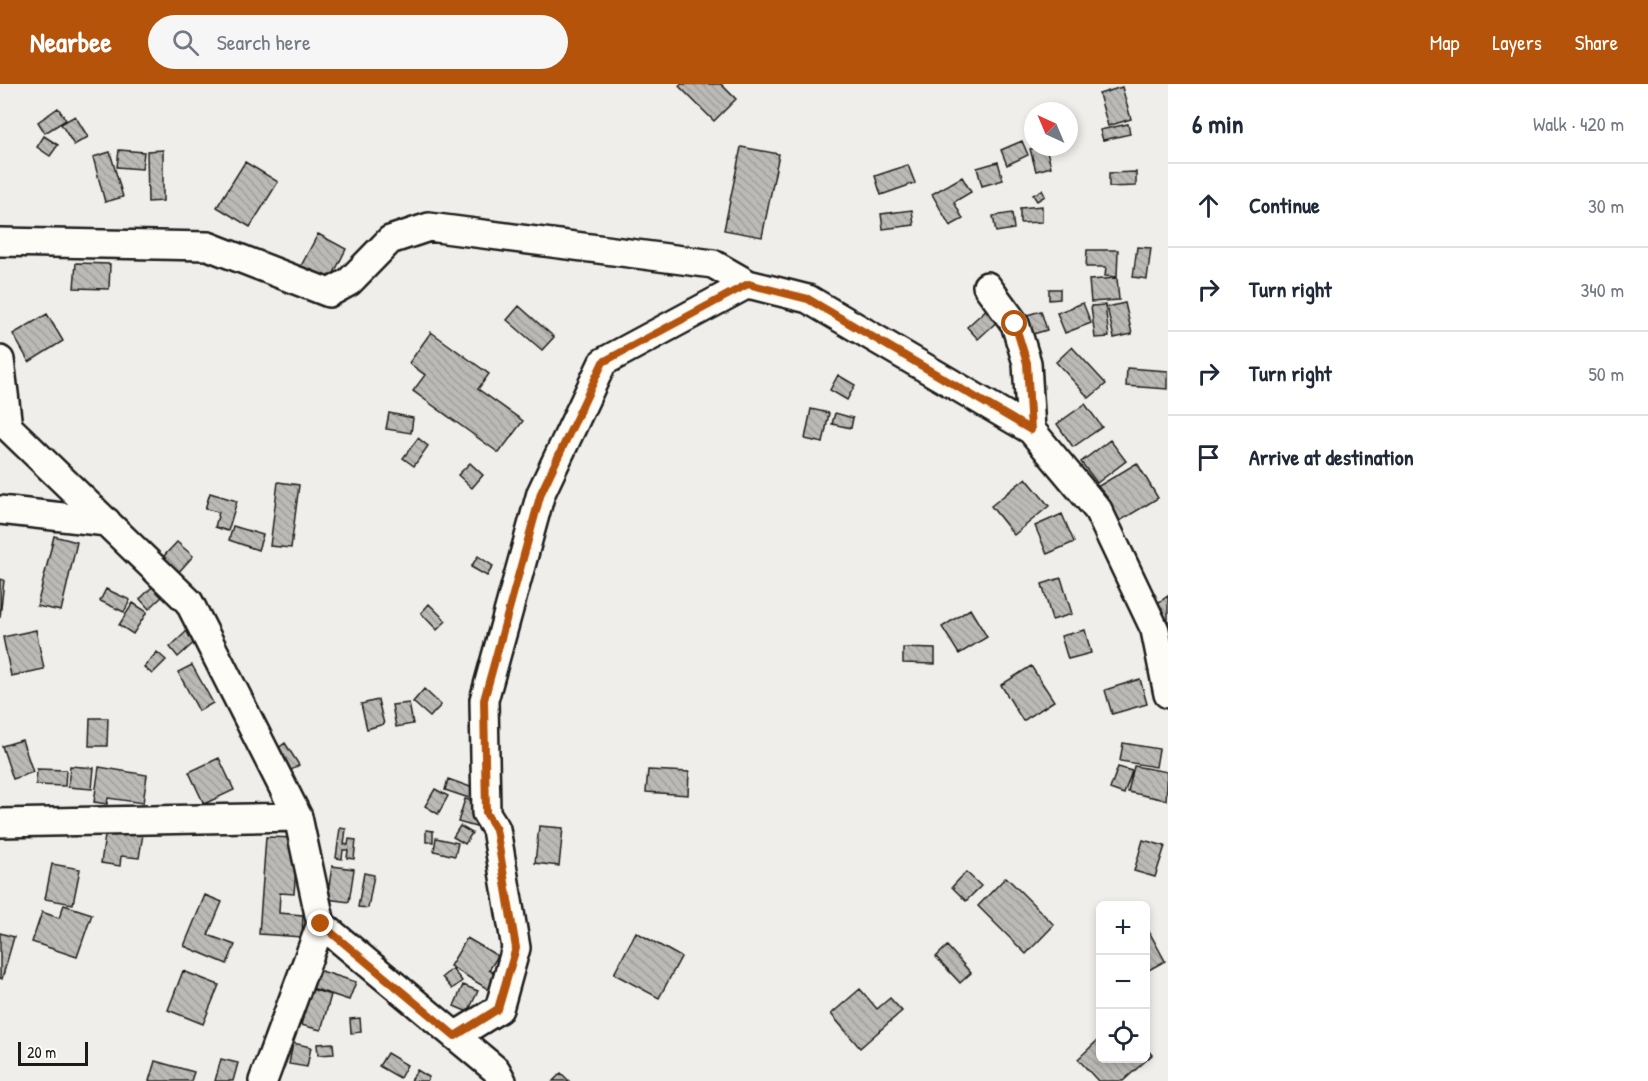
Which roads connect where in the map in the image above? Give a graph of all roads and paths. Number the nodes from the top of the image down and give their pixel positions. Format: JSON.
{"nodes":[{"id":1,"x":0,"y":242,"type":"edge"},
{"id":2,"x":748,"y":284,"type":"junction"},
{"id":3,"x":987,"y":286,"type":"dead end"},
{"id":4,"x":1,"y":372,"type":"edge"},
{"id":5,"x":1031,"y":430,"type":"junction"},
{"id":6,"x":0,"y":510,"type":"edge"},
{"id":7,"x":107,"y":522,"type":"junction"},
{"id":8,"x":1168,"y":694,"type":"edge"},
{"id":9,"x":298,"y":817,"type":"junction"},
{"id":10,"x":0,"y":823,"type":"edge"},
{"id":11,"x":321,"y":924,"type":"junction"},
{"id":12,"x":455,"y":1036,"type":"junction"},
{"id":13,"x":263,"y":1081,"type":"edge"},
{"id":14,"x":502,"y":1081,"type":"edge"}],
"edges":[{"from":1,"to":2,"type":"street"},
{"from":2,"to":5,"type":"street"},
{"from":2,"to":12,"type":"street"},
{"from":3,"to":5,"type":"street"},
{"from":4,"to":7,"type":"street"},
{"from":5,"to":8,"type":"street"},
{"from":6,"to":7,"type":"street"},
{"from":7,"to":9,"type":"street"},
{"from":9,"to":10,"type":"street"},
{"from":9,"to":11,"type":"street"},
{"from":11,"to":12,"type":"street"},
{"from":11,"to":13,"type":"street"},
{"from":12,"to":14,"type":"street"}]}
